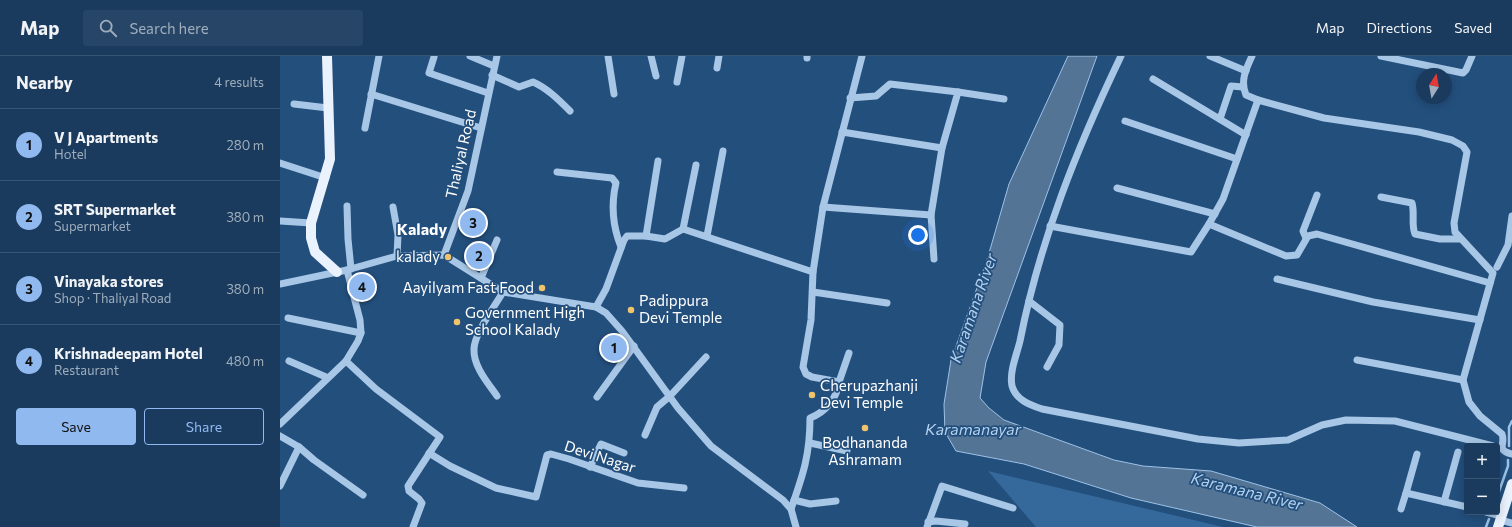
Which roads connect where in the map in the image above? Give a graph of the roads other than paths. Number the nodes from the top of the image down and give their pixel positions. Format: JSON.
{"nodes":[{"id":1,"x":327,"y":56,"type":"edge"},
{"id":2,"x":379,"y":56,"type":"edge"},
{"id":3,"x":470,"y":56,"type":"edge"},
{"id":4,"x":498,"y":56,"type":"edge"},
{"id":5,"x":608,"y":56,"type":"edge"},
{"id":6,"x":651,"y":56,"type":"edge"},
{"id":7,"x":682,"y":56,"type":"edge"},
{"id":8,"x":719,"y":56,"type":"edge"},
{"id":9,"x":862,"y":56,"type":"edge"},
{"id":10,"x":1122,"y":56,"type":"edge"},
{"id":11,"x":1210,"y":56,"type":"edge"},
{"id":12,"x":1252,"y":56,"type":"edge"},
{"id":13,"x":1381,"y":56,"type":"edge"},
{"id":14,"x":1472,"y":56,"type":"edge"},
{"id":15,"x":434,"y":57,"type":"edge"},
{"id":16,"x":494,"y":66,"type":"junction"},
{"id":17,"x":717,"y":68,"type":"dead end"},
{"id":18,"x":1246,"y":71,"type":"junction"},
{"id":19,"x":492,"y":75,"type":"junction"},
{"id":20,"x":656,"y":76,"type":"dead end"},
{"id":21,"x":1153,"y":79,"type":"dead end"},
{"id":22,"x":677,"y":82,"type":"dead end"},
{"id":23,"x":1243,"y":87,"type":"junction"},
{"id":24,"x":958,"y":92,"type":"junction"},
{"id":25,"x":488,"y":93,"type":"junction"},
{"id":26,"x":371,"y":94,"type":"junction"},
{"id":27,"x":614,"y":94,"type":"dead end"},
{"id":28,"x":850,"y":98,"type":"junction"},
{"id":29,"x":1004,"y":99,"type":"dead end"},
{"id":30,"x":1258,"y":100,"type":"junction"},
{"id":31,"x":294,"y":104,"type":"dead end"},
{"id":32,"x":328,"y":108,"type":"junction"},
{"id":33,"x":570,"y":111,"type":"dead end"},
{"id":34,"x":1220,"y":119,"type":"junction"},
{"id":35,"x":1125,"y":121,"type":"dead end"},
{"id":36,"x":365,"y":128,"type":"dead end"},
{"id":37,"x":481,"y":128,"type":"junction"},
{"id":38,"x":842,"y":132,"type":"junction"},
{"id":39,"x":1246,"y":135,"type":"junction"},
{"id":40,"x":942,"y":148,"type":"junction"},
{"id":41,"x":723,"y":151,"type":"dead end"},
{"id":42,"x":1237,"y":159,"type":"junction"},
{"id":43,"x":658,"y":161,"type":"dead end"},
{"id":44,"x":280,"y":163,"type":"edge"},
{"id":45,"x":696,"y":165,"type":"dead end"},
{"id":46,"x":557,"y":172,"type":"dead end"},
{"id":47,"x":326,"y":178,"type":"junction"},
{"id":48,"x":1117,"y":188,"type":"dead end"},
{"id":49,"x":1318,"y":195,"type":"dead end"},
{"id":50,"x":1381,"y":197,"type":"dead end"},
{"id":51,"x":347,"y":206,"type":"dead end"},
{"id":52,"x":393,"y":207,"type":"dead end"},
{"id":53,"x":823,"y":207,"type":"junction"},
{"id":54,"x":1215,"y":214,"type":"junction"},
{"id":55,"x":931,"y":215,"type":"junction"},
{"id":56,"x":1512,"y":216,"type":"edge"},
{"id":57,"x":280,"y":221,"type":"edge"},
{"id":58,"x":311,"y":223,"type":"junction"},
{"id":59,"x":1209,"y":224,"type":"junction"},
{"id":60,"x":1050,"y":226,"type":"junction"},
{"id":61,"x":683,"y":229,"type":"junction"},
{"id":62,"x":646,"y":236,"type":"junction"},
{"id":63,"x":707,"y":236,"type":"junction"},
{"id":64,"x":1306,"y":238,"type":"junction"},
{"id":65,"x":1460,"y":239,"type":"junction"},
{"id":66,"x":497,"y":240,"type":"dead end"},
{"id":67,"x":621,"y":246,"type":"junction"},
{"id":68,"x":444,"y":255,"type":"junction"},
{"id":69,"x":397,"y":256,"type":"junction"},
{"id":70,"x":934,"y":259,"type":"dead end"},
{"id":71,"x":1497,"y":267,"type":"dead end"},
{"id":72,"x":345,"y":270,"type":"junction"},
{"id":73,"x":813,"y":272,"type":"junction"},
{"id":74,"x":481,"y":278,"type":"junction"},
{"id":75,"x":1277,"y":279,"type":"dead end"},
{"id":76,"x":1490,"y":283,"type":"junction"},
{"id":77,"x":280,"y":284,"type":"edge"},
{"id":78,"x":503,"y":292,"type":"junction"},
{"id":79,"x":813,"y":292,"type":"junction"},
{"id":80,"x":1029,"y":301,"type":"junction"},
{"id":81,"x":888,"y":303,"type":"dead end"},
{"id":82,"x":596,"y":307,"type":"junction"},
{"id":83,"x":288,"y":318,"type":"dead end"},
{"id":84,"x":1480,"y":320,"type":"junction"},
{"id":85,"x":361,"y":333,"type":"junction"},
{"id":86,"x":634,"y":346,"type":"junction"},
{"id":87,"x":849,"y":352,"type":"dead end"},
{"id":88,"x":706,"y":357,"type":"dead end"},
{"id":89,"x":1357,"y":360,"type":"dead end"},
{"id":90,"x":289,"y":361,"type":"dead end"},
{"id":91,"x":346,"y":361,"type":"junction"},
{"id":92,"x":1048,"y":367,"type":"dead end"},
{"id":93,"x":326,"y":378,"type":"junction"},
{"id":94,"x":1463,"y":380,"type":"junction"},
{"id":95,"x":839,"y":382,"type":"junction"},
{"id":96,"x":497,"y":396,"type":"dead end"},
{"id":97,"x":670,"y":396,"type":"junction"},
{"id":98,"x":596,"y":397,"type":"dead end"},
{"id":99,"x":280,"y":424,"type":"edge"},
{"id":100,"x":645,"y":435,"type":"dead end"},
{"id":101,"x":280,"y":436,"type":"edge"},
{"id":102,"x":810,"y":443,"type":"junction"},
{"id":103,"x":1481,"y":443,"type":"edge"},
{"id":104,"x":1500,"y":443,"type":"edge"},
{"id":105,"x":299,"y":448,"type":"junction"},
{"id":106,"x":1500,"y":449,"type":"edge"},
{"id":107,"x":847,"y":451,"type":"dead end"},
{"id":108,"x":1458,"y":452,"type":"dead end"},
{"id":109,"x":429,"y":453,"type":"junction"},
{"id":110,"x":624,"y":453,"type":"dead end"},
{"id":111,"x":1417,"y":454,"type":"dead end"},
{"id":112,"x":1512,"y":454,"type":"edge"},
{"id":113,"x":590,"y":467,"type":"junction"},
{"id":114,"x":1512,"y":484,"type":"edge"},
{"id":115,"x":280,"y":486,"type":"edge"},
{"id":116,"x":684,"y":488,"type":"dead end"},
{"id":117,"x":1406,"y":493,"type":"junction"},
{"id":118,"x":363,"y":495,"type":"dead end"},
{"id":119,"x":794,"y":500,"type":"junction"},
{"id":120,"x":836,"y":501,"type":"dead end"},
{"id":121,"x":1444,"y":502,"type":"junction"},
{"id":122,"x":1464,"y":507,"type":"edge"},
{"id":123,"x":1013,"y":508,"type":"dead end"},
{"id":124,"x":791,"y":509,"type":"junction"},
{"id":125,"x":1401,"y":509,"type":"dead end"},
{"id":126,"x":1491,"y":515,"type":"edge"},
{"id":127,"x":1500,"y":521,"type":"edge"},
{"id":128,"x":1512,"y":523,"type":"edge"},
{"id":129,"x":965,"y":524,"type":"dead end"},
{"id":130,"x":928,"y":525,"type":"edge"},
{"id":131,"x":413,"y":527,"type":"edge"},
{"id":132,"x":796,"y":527,"type":"edge"}],
"edges":[{"from":1,"to":32,"type":"main road"},
{"from":2,"to":26,"type":"street"},
{"from":3,"to":16,"type":"street"},
{"from":4,"to":16,"type":"street","name":"Thaliyal Road"},
{"from":5,"to":27,"type":"street"},
{"from":6,"to":20,"type":"street"},
{"from":7,"to":22,"type":"street"},
{"from":8,"to":17,"type":"street"},
{"from":9,"to":28,"type":"street"},
{"from":10,"to":60,"type":"street"},
{"from":11,"to":18,"type":"street"},
{"from":12,"to":18,"type":"street"},
{"from":13,"to":14,"type":"street"},
{"from":15,"to":25,"type":"street"},
{"from":16,"to":19,"type":"street","name":"Thaliyal Road"},
{"from":18,"to":23,"type":"street"},
{"from":19,"to":25,"type":"street","name":"Thaliyal Road"},
{"from":19,"to":33,"type":"street"},
{"from":21,"to":34,"type":"street"},
{"from":23,"to":30,"type":"street"},
{"from":23,"to":34,"type":"street"},
{"from":24,"to":28,"type":"street"},
{"from":24,"to":29,"type":"street"},
{"from":24,"to":40,"type":"street"},
{"from":25,"to":37,"type":"street","name":"Thaliyal Road"},
{"from":26,"to":36,"type":"street"},
{"from":26,"to":37,"type":"street"},
{"from":28,"to":38,"type":"street"},
{"from":30,"to":39,"type":"street"},
{"from":30,"to":65,"type":"street"},
{"from":31,"to":32,"type":"street"},
{"from":32,"to":47,"type":"main road"},
{"from":34,"to":39,"type":"street"},
{"from":35,"to":42,"type":"street"},
{"from":37,"to":68,"type":"street","name":"Thaliyal Road"},
{"from":38,"to":40,"type":"street"},
{"from":38,"to":53,"type":"street"},
{"from":39,"to":42,"type":"street"},
{"from":40,"to":55,"type":"street"},
{"from":41,"to":63,"type":"street"},
{"from":42,"to":54,"type":"street"},
{"from":43,"to":62,"type":"street"},
{"from":44,"to":47,"type":"street"},
{"from":45,"to":61,"type":"street"},
{"from":46,"to":67,"type":"street"},
{"from":47,"to":58,"type":"main road"},
{"from":48,"to":54,"type":"street"},
{"from":49,"to":64,"type":"street"},
{"from":50,"to":65,"type":"street"},
{"from":51,"to":72,"type":"street"},
{"from":52,"to":69,"type":"street"},
{"from":53,"to":55,"type":"street"},
{"from":53,"to":73,"type":"street"},
{"from":54,"to":59,"type":"street"},
{"from":55,"to":70,"type":"street"},
{"from":56,"to":71,"type":"street"},
{"from":57,"to":58,"type":"street"},
{"from":58,"to":72,"type":"main road"},
{"from":59,"to":60,"type":"street"},
{"from":59,"to":64,"type":"street"},
{"from":60,"to":80,"type":"street"},
{"from":61,"to":62,"type":"street"},
{"from":61,"to":63,"type":"street"},
{"from":62,"to":67,"type":"street"},
{"from":63,"to":73,"type":"street"},
{"from":64,"to":76,"type":"street"},
{"from":65,"to":76,"type":"street"},
{"from":66,"to":74,"type":"street"},
{"from":67,"to":82,"type":"street"},
{"from":68,"to":69,"type":"street"},
{"from":68,"to":74,"type":"street"},
{"from":69,"to":72,"type":"street"},
{"from":72,"to":77,"type":"street"},
{"from":72,"to":85,"type":"street"},
{"from":73,"to":79,"type":"street"},
{"from":74,"to":78,"type":"street"},
{"from":75,"to":84,"type":"street"},
{"from":76,"to":84,"type":"street"},
{"from":78,"to":82,"type":"street"},
{"from":78,"to":96,"type":"street"},
{"from":79,"to":81,"type":"street"},
{"from":79,"to":95,"type":"street"},
{"from":80,"to":92,"type":"street"},
{"from":80,"to":103,"type":"street"},
{"from":82,"to":86,"type":"street"},
{"from":83,"to":85,"type":"street"},
{"from":84,"to":94,"type":"street"},
{"from":85,"to":91,"type":"street"},
{"from":86,"to":97,"type":"street"},
{"from":86,"to":98,"type":"street"},
{"from":87,"to":95,"type":"street"},
{"from":88,"to":97,"type":"street"},
{"from":89,"to":94,"type":"street"},
{"from":90,"to":93,"type":"street"},
{"from":91,"to":93,"type":"street"},
{"from":91,"to":109,"type":"street"},
{"from":93,"to":99,"type":"street"},
{"from":94,"to":104,"type":"street"},
{"from":95,"to":102,"type":"street"},
{"from":97,"to":100,"type":"street"},
{"from":97,"to":124,"type":"street"},
{"from":101,"to":105,"type":"street"},
{"from":102,"to":107,"type":"street"},
{"from":102,"to":119,"type":"street"},
{"from":105,"to":115,"type":"street"},
{"from":105,"to":118,"type":"street"},
{"from":106,"to":112,"type":"street"},
{"from":108,"to":121,"type":"street"},
{"from":109,"to":113,"type":"street","name":"Devi Nagar"},
{"from":109,"to":131,"type":"street"},
{"from":110,"to":113,"type":"street"},
{"from":111,"to":117,"type":"street"},
{"from":113,"to":116,"type":"street","name":"Devi Nagar"},
{"from":114,"to":127,"type":"main road"},
{"from":117,"to":121,"type":"street"},
{"from":117,"to":125,"type":"street"},
{"from":119,"to":120,"type":"street"},
{"from":119,"to":124,"type":"street"},
{"from":121,"to":122,"type":"street"},
{"from":123,"to":130,"type":"street"},
{"from":124,"to":132,"type":"street"},
{"from":126,"to":127,"type":"street"},
{"from":127,"to":128,"type":"street"},
{"from":129,"to":130,"type":"street"}]}
